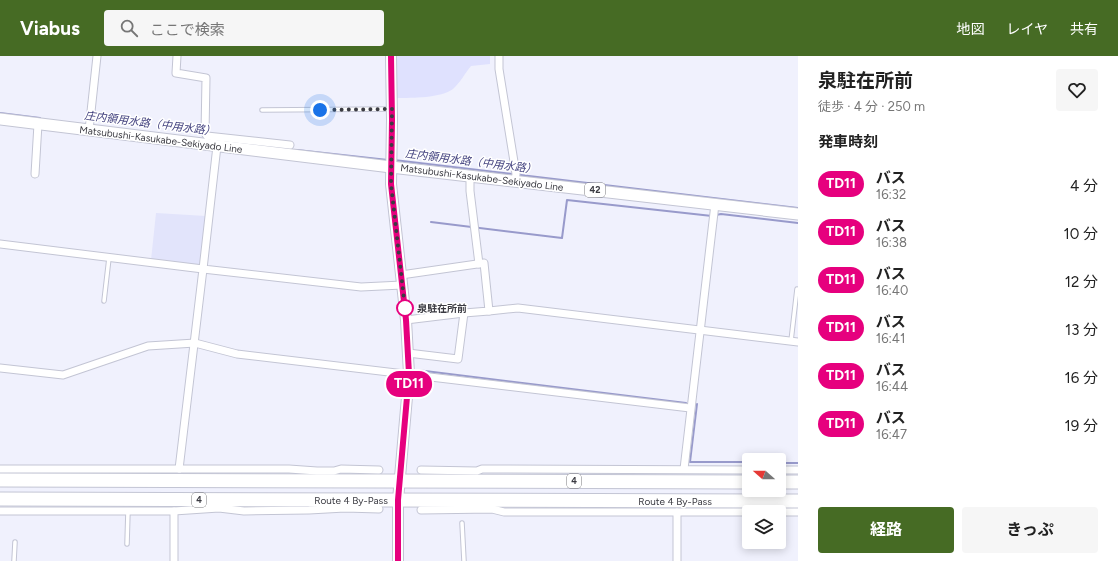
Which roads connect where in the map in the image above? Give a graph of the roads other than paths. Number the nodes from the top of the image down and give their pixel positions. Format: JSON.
{"nodes":[{"id":1,"x":97,"y":56,"type":"edge"},
{"id":2,"x":177,"y":56,"type":"edge"},
{"id":3,"x":390,"y":56,"type":"edge"},
{"id":4,"x":499,"y":56,"type":"edge"},
{"id":5,"x":392,"y":109,"type":"junction"},
{"id":6,"x":262,"y":110,"type":"dead end"},
{"id":7,"x":0,"y":119,"type":"edge"},
{"id":8,"x":38,"y":124,"type":"junction"},
{"id":9,"x":89,"y":130,"type":"junction"},
{"id":10,"x":230,"y":143,"type":"junction"},
{"id":11,"x":290,"y":145,"type":"dead end"},
{"id":12,"x":217,"y":146,"type":"junction"},
{"id":13,"x":391,"y":167,"type":"junction"},
{"id":14,"x":35,"y":174,"type":"dead end"},
{"id":15,"x":470,"y":176,"type":"junction"},
{"id":16,"x":515,"y":181,"type":"junction"},
{"id":17,"x":715,"y":204,"type":"junction"},
{"id":18,"x":798,"y":214,"type":"edge"},
{"id":19,"x":0,"y":244,"type":"edge"},
{"id":20,"x":109,"y":258,"type":"junction"},
{"id":21,"x":480,"y":264,"type":"junction"},
{"id":22,"x":203,"y":269,"type":"junction"},
{"id":23,"x":402,"y":280,"type":"junction"},
{"id":24,"x":797,"y":289,"type":"edge"},
{"id":25,"x":104,"y":301,"type":"dead end"},
{"id":26,"x":489,"y":311,"type":"junction"},
{"id":27,"x":464,"y":313,"type":"junction"},
{"id":28,"x":406,"y":320,"type":"junction"},
{"id":29,"x":700,"y":330,"type":"junction"},
{"id":30,"x":795,"y":342,"type":"edge"},
{"id":31,"x":194,"y":343,"type":"junction"},
{"id":32,"x":408,"y":353,"type":"junction"},
{"id":33,"x":0,"y":368,"type":"edge"},
{"id":34,"x":409,"y":374,"type":"junction"},
{"id":35,"x":690,"y":408,"type":"junction"},
{"id":36,"x":0,"y":469,"type":"edge"},
{"id":37,"x":179,"y":469,"type":"junction"},
{"id":38,"x":684,"y":469,"type":"junction"},
{"id":39,"x":379,"y":470,"type":"dead end"},
{"id":40,"x":421,"y":470,"type":"dead end"},
{"id":41,"x":742,"y":470,"type":"edge"},
{"id":42,"x":786,"y":470,"type":"edge"},
{"id":43,"x":798,"y":470,"type":"edge"},
{"id":44,"x":138,"y":475,"type":"junction"},
{"id":45,"x":458,"y":476,"type":"junction"},
{"id":46,"x":0,"y":480,"type":"edge"},
{"id":47,"x":399,"y":480,"type":"junction"},
{"id":48,"x":742,"y":482,"type":"edge"},
{"id":49,"x":786,"y":482,"type":"edge"},
{"id":50,"x":798,"y":482,"type":"edge"},
{"id":51,"x":0,"y":499,"type":"edge"},
{"id":52,"x":398,"y":500,"type":"junction"},
{"id":53,"x":798,"y":501,"type":"edge"},
{"id":54,"x":218,"y":504,"type":"junction"},
{"id":55,"x":480,"y":505,"type":"junction"},
{"id":56,"x":690,"y":507,"type":"junction"},
{"id":57,"x":379,"y":509,"type":"dead end"},
{"id":58,"x":421,"y":510,"type":"dead end"},
{"id":59,"x":0,"y":511,"type":"edge"},
{"id":60,"x":128,"y":511,"type":"junction"},
{"id":61,"x":174,"y":511,"type":"junction"},
{"id":62,"x":742,"y":511,"type":"edge"},
{"id":63,"x":677,"y":512,"type":"junction"},
{"id":64,"x":786,"y":512,"type":"edge"},
{"id":65,"x":798,"y":512,"type":"edge"},
{"id":66,"x":462,"y":523,"type":"dead end"},
{"id":67,"x":15,"y":542,"type":"dead end"},
{"id":68,"x":127,"y":544,"type":"dead end"},
{"id":69,"x":14,"y":561,"type":"edge"},
{"id":70,"x":174,"y":561,"type":"edge"},
{"id":71,"x":398,"y":561,"type":"edge"},
{"id":72,"x":464,"y":561,"type":"edge"},
{"id":73,"x":677,"y":561,"type":"edge"}],
"edges":[{"from":1,"to":9,"type":"street"},
{"from":2,"to":10,"type":"street"},
{"from":3,"to":5,"type":"main road"},
{"from":4,"to":16,"type":"street"},
{"from":5,"to":6,"type":"lane"},
{"from":5,"to":13,"type":"main road"},
{"from":7,"to":8,"type":"main road","name":"Matsubushi-Kasukabe-Sekiyado Line","number":"42"},
{"from":8,"to":9,"type":"main road","name":"Matsubushi-Kasukabe-Sekiyado Line","number":"42"},
{"from":8,"to":14,"type":"street"},
{"from":9,"to":12,"type":"main road","name":"Matsubushi-Kasukabe-Sekiyado Line","number":"42"},
{"from":10,"to":11,"type":"street"},
{"from":10,"to":12,"type":"main road","name":"Matsubushi-Kasukabe-Sekiyado Line","number":"42"},
{"from":10,"to":13,"type":"main road","name":"Matsubushi-Kasukabe-Sekiyado Line","number":"42"},
{"from":12,"to":22,"type":"street"},
{"from":13,"to":15,"type":"main road","name":"Matsubushi-Kasukabe-Sekiyado Line","number":"42"},
{"from":13,"to":23,"type":"main road"},
{"from":15,"to":16,"type":"main road","name":"Matsubushi-Kasukabe-Sekiyado Line","number":"42"},
{"from":15,"to":21,"type":"street"},
{"from":16,"to":17,"type":"main road","name":"Matsubushi-Kasukabe-Sekiyado Line","number":"42"},
{"from":17,"to":18,"type":"main road","name":"Matsubushi-Kasukabe-Sekiyado Line","number":"42"},
{"from":17,"to":29,"type":"street"},
{"from":19,"to":20,"type":"street"},
{"from":20,"to":22,"type":"street"},
{"from":20,"to":25,"type":"lane"},
{"from":21,"to":23,"type":"street"},
{"from":21,"to":26,"type":"street"},
{"from":22,"to":23,"type":"street"},
{"from":22,"to":31,"type":"street"},
{"from":23,"to":28,"type":"main road"},
{"from":24,"to":30,"type":"lane"},
{"from":26,"to":27,"type":"street"},
{"from":26,"to":29,"type":"street"},
{"from":27,"to":28,"type":"street"},
{"from":27,"to":32,"type":"street"},
{"from":28,"to":32,"type":"main road"},
{"from":29,"to":30,"type":"street"},
{"from":29,"to":35,"type":"street"},
{"from":31,"to":33,"type":"street"},
{"from":31,"to":34,"type":"street"},
{"from":31,"to":37,"type":"street"},
{"from":32,"to":34,"type":"main road"},
{"from":34,"to":35,"type":"street"},
{"from":34,"to":47,"type":"main road"},
{"from":35,"to":38,"type":"street"},
{"from":36,"to":44,"type":"street"},
{"from":37,"to":39,"type":"street"},
{"from":37,"to":44,"type":"street"},
{"from":38,"to":41,"type":"street"},
{"from":38,"to":45,"type":"street"},
{"from":40,"to":45,"type":"street"},
{"from":42,"to":43,"type":"street"},
{"from":44,"to":46,"type":"highway","name":"Route 4 By-Pass","number":"4"},
{"from":44,"to":47,"type":"highway","name":"Route 4 By-Pass","number":"4"},
{"from":45,"to":47,"type":"highway","name":"Route 4 By-Pass","number":"4"},
{"from":45,"to":48,"type":"highway","name":"Route 4 By-Pass","number":"4"},
{"from":47,"to":52,"type":"main road"},
{"from":49,"to":50,"type":"highway"},
{"from":51,"to":54,"type":"highway","name":"Route 4 By-Pass","number":"4"},
{"from":52,"to":54,"type":"highway","name":"Route 4 By-Pass","number":"4"},
{"from":52,"to":55,"type":"highway","name":"Route 4 By-Pass","number":"4"},
{"from":52,"to":71,"type":"main road"},
{"from":53,"to":56,"type":"highway","name":"Route 4 By-Pass","number":"4"},
{"from":54,"to":57,"type":"street"},
{"from":54,"to":61,"type":"street"},
{"from":55,"to":56,"type":"highway","name":"Route 4 By-Pass","number":"4"},
{"from":55,"to":58,"type":"street"},
{"from":55,"to":63,"type":"street"},
{"from":56,"to":62,"type":"street"},
{"from":56,"to":63,"type":"street"},
{"from":59,"to":60,"type":"street"},
{"from":60,"to":61,"type":"street"},
{"from":60,"to":68,"type":"lane"},
{"from":61,"to":70,"type":"street"},
{"from":63,"to":73,"type":"street"},
{"from":64,"to":65,"type":"street"},
{"from":66,"to":72,"type":"lane"},
{"from":67,"to":69,"type":"lane"}]}
